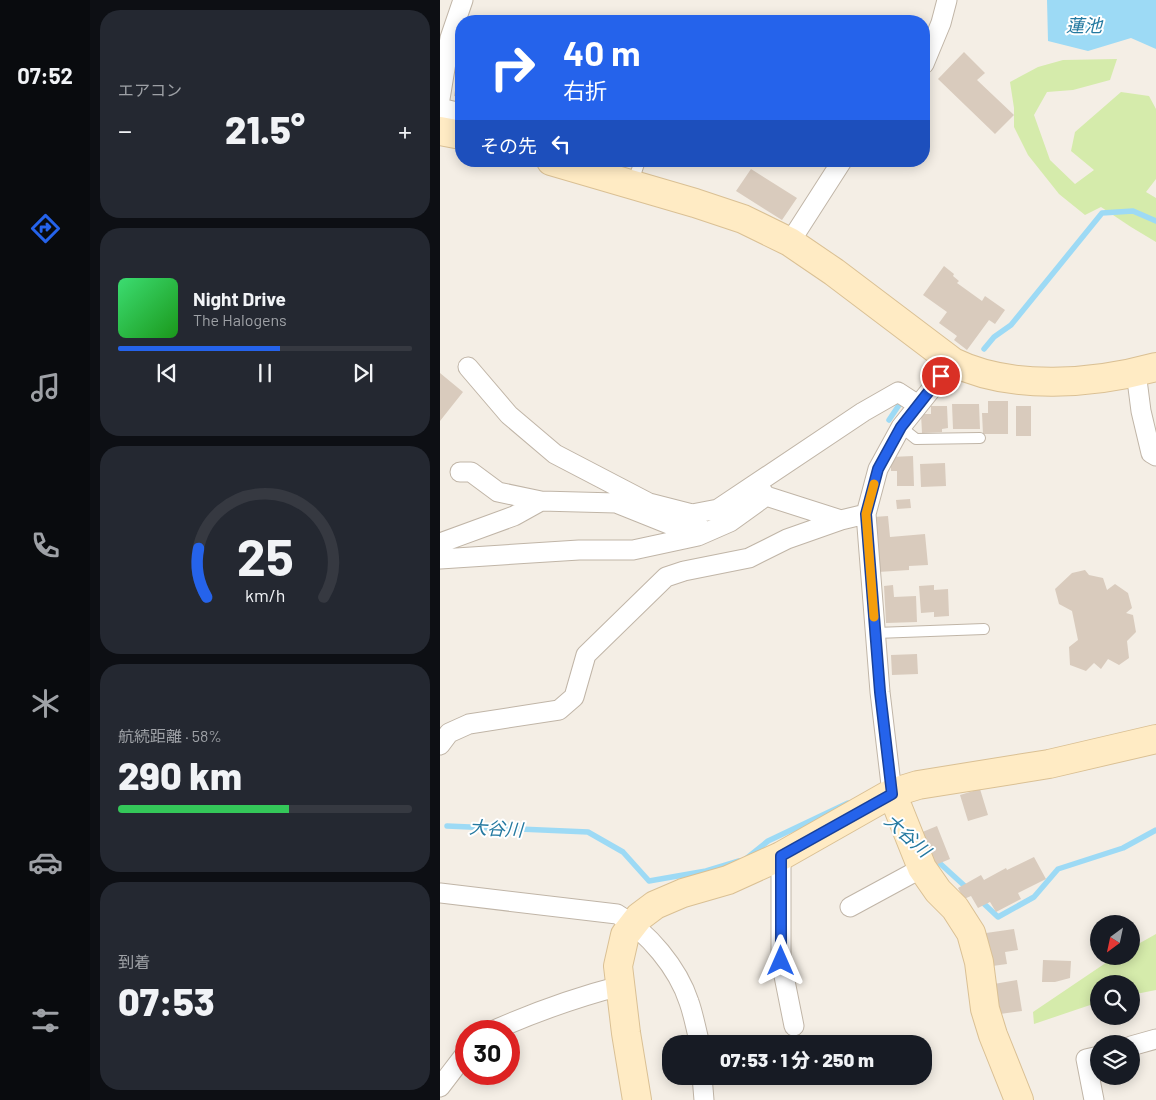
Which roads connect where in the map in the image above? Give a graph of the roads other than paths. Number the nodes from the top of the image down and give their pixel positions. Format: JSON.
{"nodes":[{"id":1,"x":463,"y":0,"type":"edge"},
{"id":2,"x":947,"y":0,"type":"edge"},
{"id":3,"x":458,"y":15,"type":"edge"},
{"id":4,"x":455,"y":23,"type":"edge"},
{"id":5,"x":930,"y":50,"type":"edge"},
{"id":6,"x":440,"y":99,"type":"edge"},
{"id":7,"x":440,"y":108,"type":"edge"},
{"id":8,"x":455,"y":112,"type":"edge"},
{"id":9,"x":440,"y":131,"type":"edge"},
{"id":10,"x":455,"y":134,"type":"edge"},
{"id":11,"x":593,"y":167,"type":"edge"},
{"id":12,"x":838,"y":167,"type":"edge"},
{"id":13,"x":636,"y":173,"type":"edge"},
{"id":14,"x":790,"y":242,"type":"junction"},
{"id":15,"x":953,"y":362,"type":"junction"},
{"id":16,"x":468,"y":367,"type":"dead end"},
{"id":17,"x":1146,"y":369,"type":"edge"},
{"id":18,"x":918,"y":405,"type":"junction"},
{"id":19,"x":901,"y":427,"type":"junction"},
{"id":20,"x":980,"y":438,"type":"dead end"},
{"id":21,"x":1156,"y":456,"type":"edge"},
{"id":22,"x":460,"y":472,"type":"dead end"},
{"id":23,"x":761,"y":490,"type":"junction"},
{"id":24,"x":541,"y":502,"type":"junction"},
{"id":25,"x":866,"y":514,"type":"junction"},
{"id":26,"x":841,"y":520,"type":"junction"},
{"id":27,"x":710,"y":530,"type":"junction"},
{"id":28,"x":440,"y":543,"type":"edge"},
{"id":29,"x":440,"y":559,"type":"edge"},
{"id":30,"x":984,"y":630,"type":"dead end"},
{"id":31,"x":876,"y":633,"type":"junction"},
{"id":32,"x":1156,"y":739,"type":"edge"},
{"id":33,"x":440,"y":745,"type":"edge"},
{"id":34,"x":897,"y":805,"type":"junction"},
{"id":35,"x":781,"y":856,"type":"junction"},
{"id":36,"x":920,"y":862,"type":"junction"},
{"id":37,"x":440,"y":893,"type":"edge"},
{"id":38,"x":850,"y":907,"type":"dead end"},
{"id":39,"x":633,"y":924,"type":"junction"},
{"id":40,"x":620,"y":986,"type":"junction"},
{"id":41,"x":518,"y":1020,"type":"edge"},
{"id":42,"x":794,"y":1026,"type":"dead end"},
{"id":43,"x":698,"y":1035,"type":"edge"},
{"id":44,"x":1156,"y":1039,"type":"edge"},
{"id":45,"x":1140,"y":1043,"type":"edge"},
{"id":46,"x":1090,"y":1058,"type":"edge"},
{"id":47,"x":455,"y":1067,"type":"edge"},
{"id":48,"x":1090,"y":1080,"type":"edge"},
{"id":49,"x":703,"y":1085,"type":"edge"},
{"id":50,"x":1091,"y":1085,"type":"edge"},
{"id":51,"x":440,"y":1087,"type":"edge"},
{"id":52,"x":637,"y":1100,"type":"edge"},
{"id":53,"x":704,"y":1100,"type":"edge"},
{"id":54,"x":1019,"y":1100,"type":"edge"},
{"id":55,"x":1094,"y":1100,"type":"edge"}],
"edges":[{"from":1,"to":3,"type":"street"},
{"from":2,"to":5,"type":"street"},
{"from":4,"to":6,"type":"street"},
{"from":7,"to":8,"type":"street"},
{"from":9,"to":10,"type":"street"},
{"from":11,"to":13,"type":"street"},
{"from":12,"to":14,"type":"street"},
{"from":13,"to":14,"type":"street"},
{"from":14,"to":15,"type":"street"},
{"from":15,"to":17,"type":"street"},
{"from":15,"to":18,"type":"street"},
{"from":16,"to":23,"type":"street"},
{"from":17,"to":21,"type":"street"},
{"from":18,"to":19,"type":"street"},
{"from":18,"to":23,"type":"street"},
{"from":19,"to":20,"type":"lane"},
{"from":19,"to":25,"type":"street"},
{"from":22,"to":24,"type":"street"},
{"from":23,"to":26,"type":"street"},
{"from":23,"to":27,"type":"street"},
{"from":24,"to":27,"type":"street"},
{"from":24,"to":28,"type":"street"},
{"from":25,"to":26,"type":"street"},
{"from":25,"to":31,"type":"street"},
{"from":26,"to":33,"type":"street"},
{"from":27,"to":29,"type":"street"},
{"from":30,"to":31,"type":"lane"},
{"from":31,"to":34,"type":"street"},
{"from":32,"to":34,"type":"street"},
{"from":34,"to":35,"type":"street"},
{"from":34,"to":36,"type":"street"},
{"from":35,"to":39,"type":"street"},
{"from":35,"to":42,"type":"street"},
{"from":36,"to":38,"type":"street"},
{"from":36,"to":54,"type":"street"},
{"from":37,"to":39,"type":"street"},
{"from":39,"to":40,"type":"street"},
{"from":39,"to":43,"type":"street"},
{"from":40,"to":41,"type":"street"},
{"from":40,"to":52,"type":"street"},
{"from":44,"to":45,"type":"street"},
{"from":46,"to":48,"type":"street"},
{"from":47,"to":51,"type":"street"},
{"from":49,"to":53,"type":"street"},
{"from":50,"to":55,"type":"street"}]}
